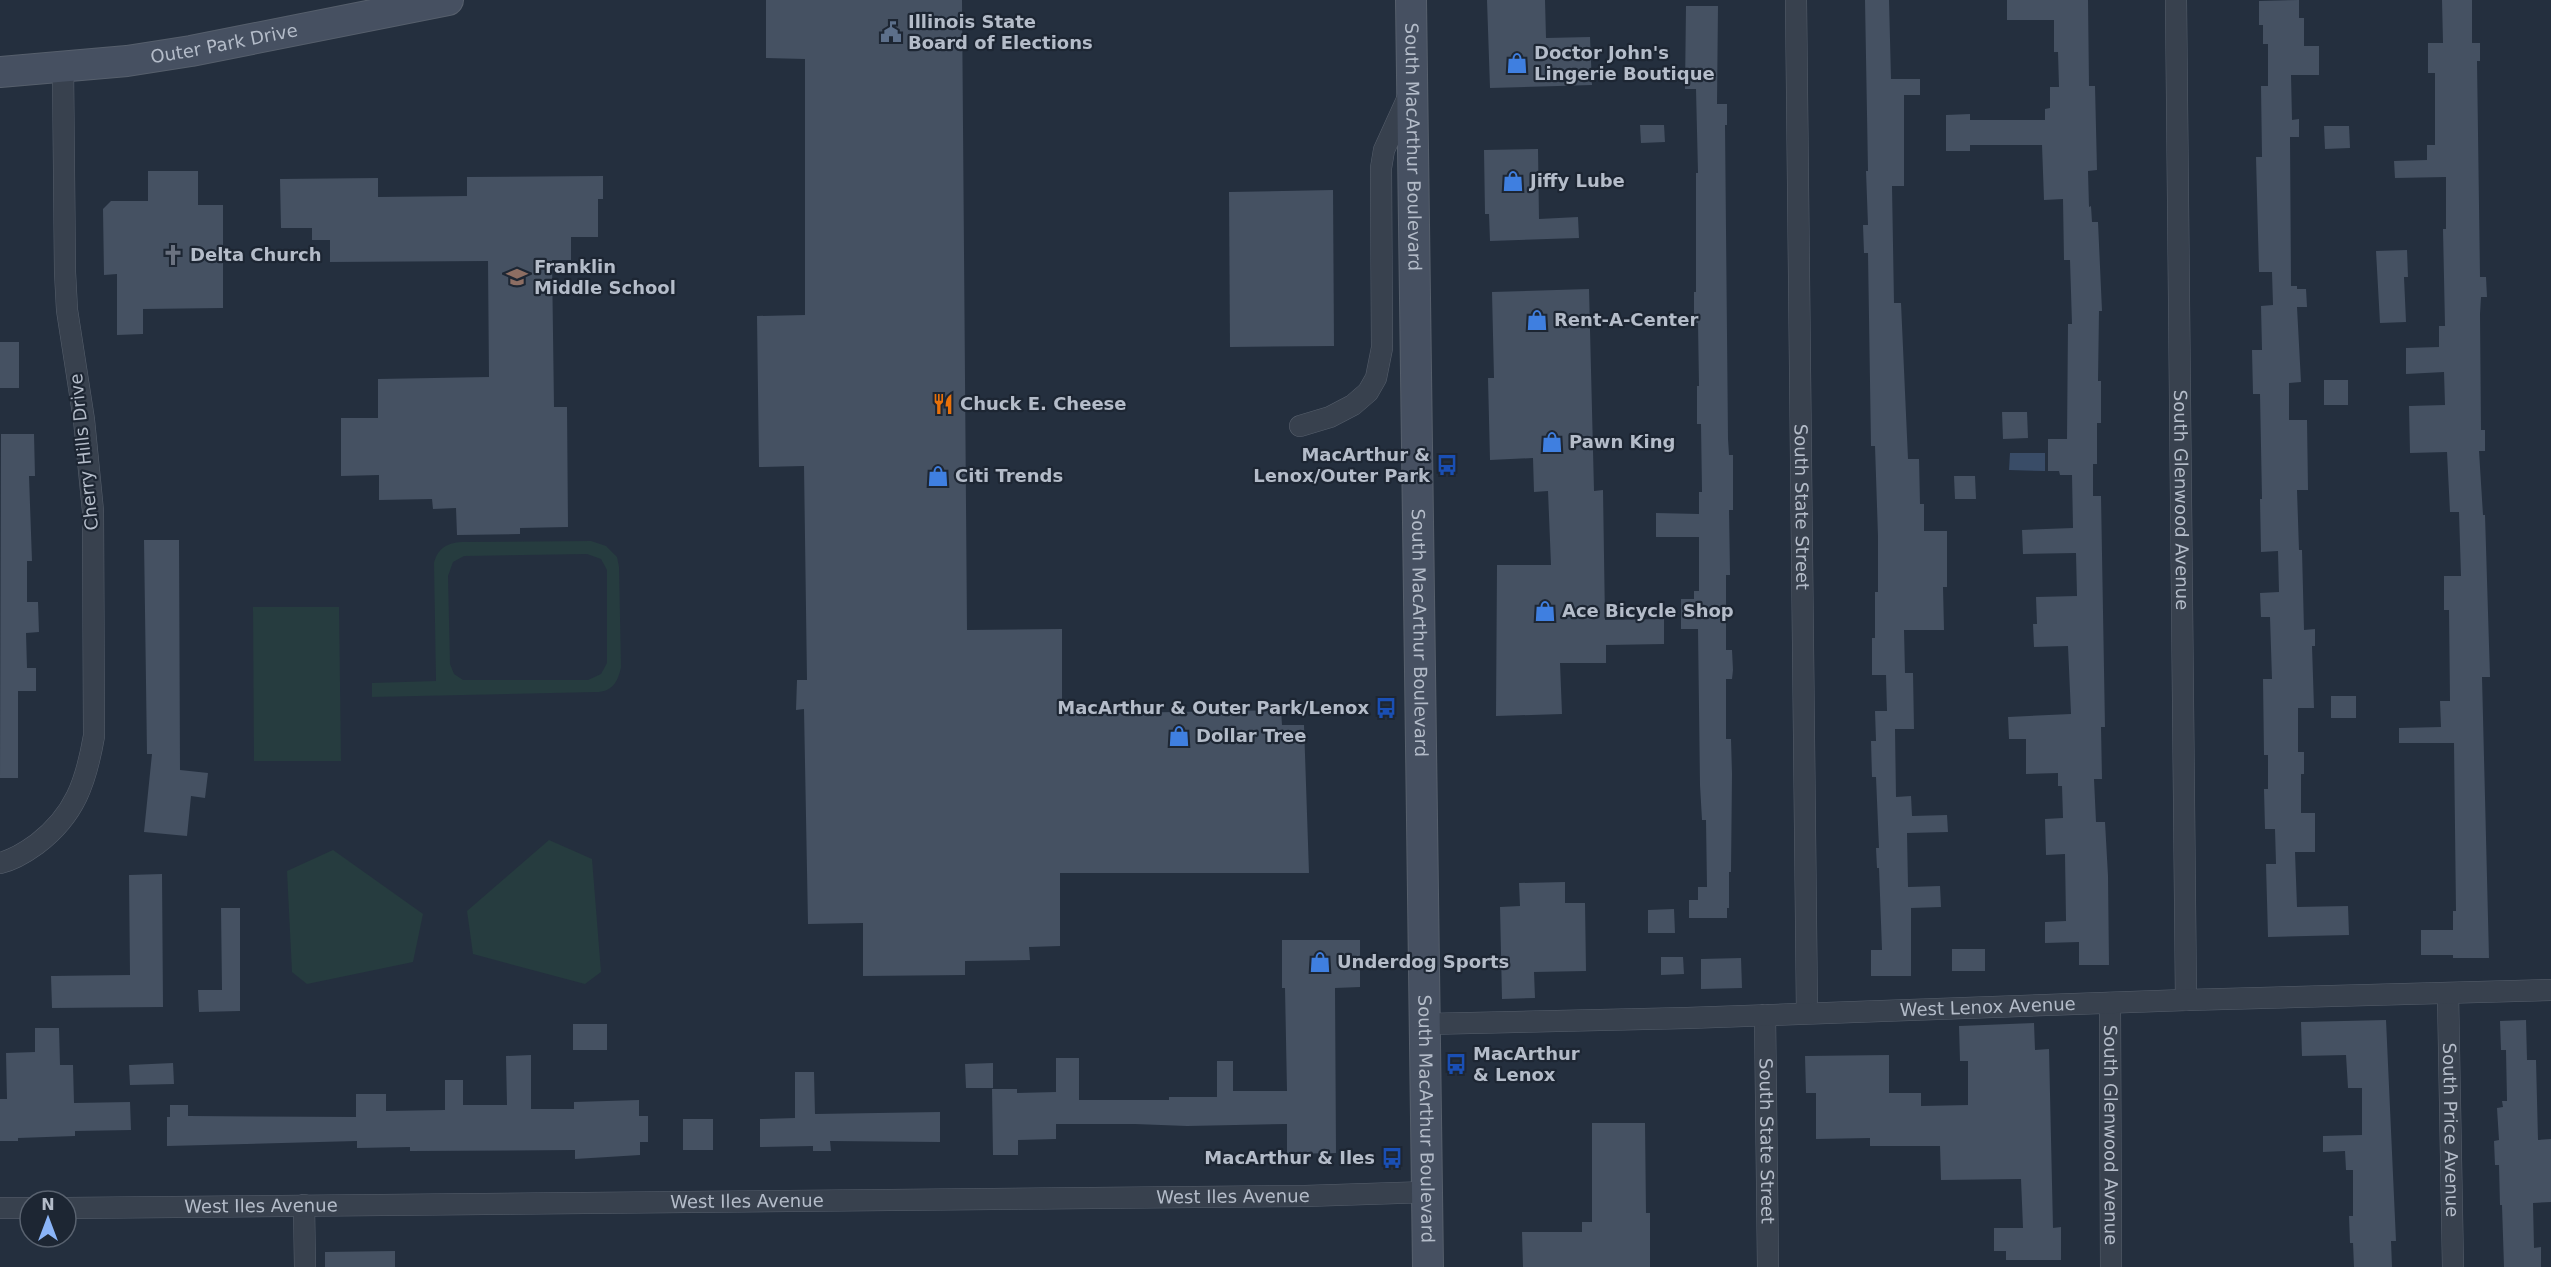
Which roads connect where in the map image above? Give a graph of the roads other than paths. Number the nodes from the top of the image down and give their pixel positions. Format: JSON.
{"nodes":[{"id":1,"x":448,"y":0,"type":"edge"},
{"id":2,"x":1411,"y":0,"type":"edge"},
{"id":3,"x":1796,"y":0,"type":"edge"},
{"id":4,"x":2176,"y":0,"type":"edge"},
{"id":5,"x":63,"y":68,"type":"junction"},
{"id":6,"x":0,"y":72,"type":"edge"},
{"id":7,"x":1413,"y":86,"type":"junction"},
{"id":8,"x":1300,"y":426,"type":"dead end"},
{"id":9,"x":0,"y":863,"type":"edge"},
{"id":10,"x":2551,"y":990,"type":"edge"},
{"id":11,"x":2448,"y":994,"type":"junction"},
{"id":12,"x":2186,"y":1000,"type":"junction"},
{"id":13,"x":2110,"y":1003,"type":"junction"},
{"id":14,"x":1807,"y":1013,"type":"junction"},
{"id":15,"x":1765,"y":1015,"type":"junction"},
{"id":16,"x":1426,"y":1024,"type":"junction"},
{"id":17,"x":1428,"y":1192,"type":"junction"},
{"id":18,"x":304,"y":1205,"type":"junction"},
{"id":19,"x":0,"y":1208,"type":"edge"},
{"id":20,"x":18,"y":1208,"type":"edge"},
{"id":21,"x":78,"y":1208,"type":"edge"},
{"id":22,"x":305,"y":1267,"type":"edge"},
{"id":23,"x":1428,"y":1267,"type":"edge"},
{"id":24,"x":1768,"y":1267,"type":"edge"},
{"id":25,"x":2111,"y":1267,"type":"edge"},
{"id":26,"x":2453,"y":1267,"type":"edge"}],
"edges":[{"from":1,"to":5,"type":"main road","name":"Outer Park Drive"},
{"from":2,"to":7,"type":"main road","name":"South MacArthur Boulevard"},
{"from":3,"to":14,"type":"street","name":"South State Street"},
{"from":4,"to":12,"type":"street","name":"South Glenwood Avenue"},
{"from":5,"to":6,"type":"main road","name":"Outer Park Drive"},
{"from":5,"to":9,"type":"street","name":"Cherry Hills Drive"},
{"from":7,"to":8,"type":"street"},
{"from":7,"to":16,"type":"main road","name":"South MacArthur Boulevard"},
{"from":10,"to":11,"type":"street","name":"West Lenox Avenue"},
{"from":11,"to":12,"type":"street","name":"West Lenox Avenue"},
{"from":11,"to":26,"type":"street","name":"South Price Avenue"},
{"from":12,"to":13,"type":"street","name":"West Lenox Avenue"},
{"from":13,"to":14,"type":"street","name":"West Lenox Avenue"},
{"from":13,"to":25,"type":"street","name":"South Glenwood Avenue"},
{"from":14,"to":15,"type":"street","name":"West Lenox Avenue"},
{"from":15,"to":16,"type":"street","name":"West Lenox Avenue"},
{"from":15,"to":24,"type":"street","name":"South State Street"},
{"from":16,"to":17,"type":"main road","name":"South MacArthur Boulevard"},
{"from":17,"to":18,"type":"street","name":"West Iles Avenue"},
{"from":17,"to":23,"type":"main road","name":"South MacArthur Boulevard"},
{"from":18,"to":21,"type":"street","name":"West Iles Avenue"},
{"from":18,"to":22,"type":"street"},
{"from":19,"to":20,"type":"street"}]}
